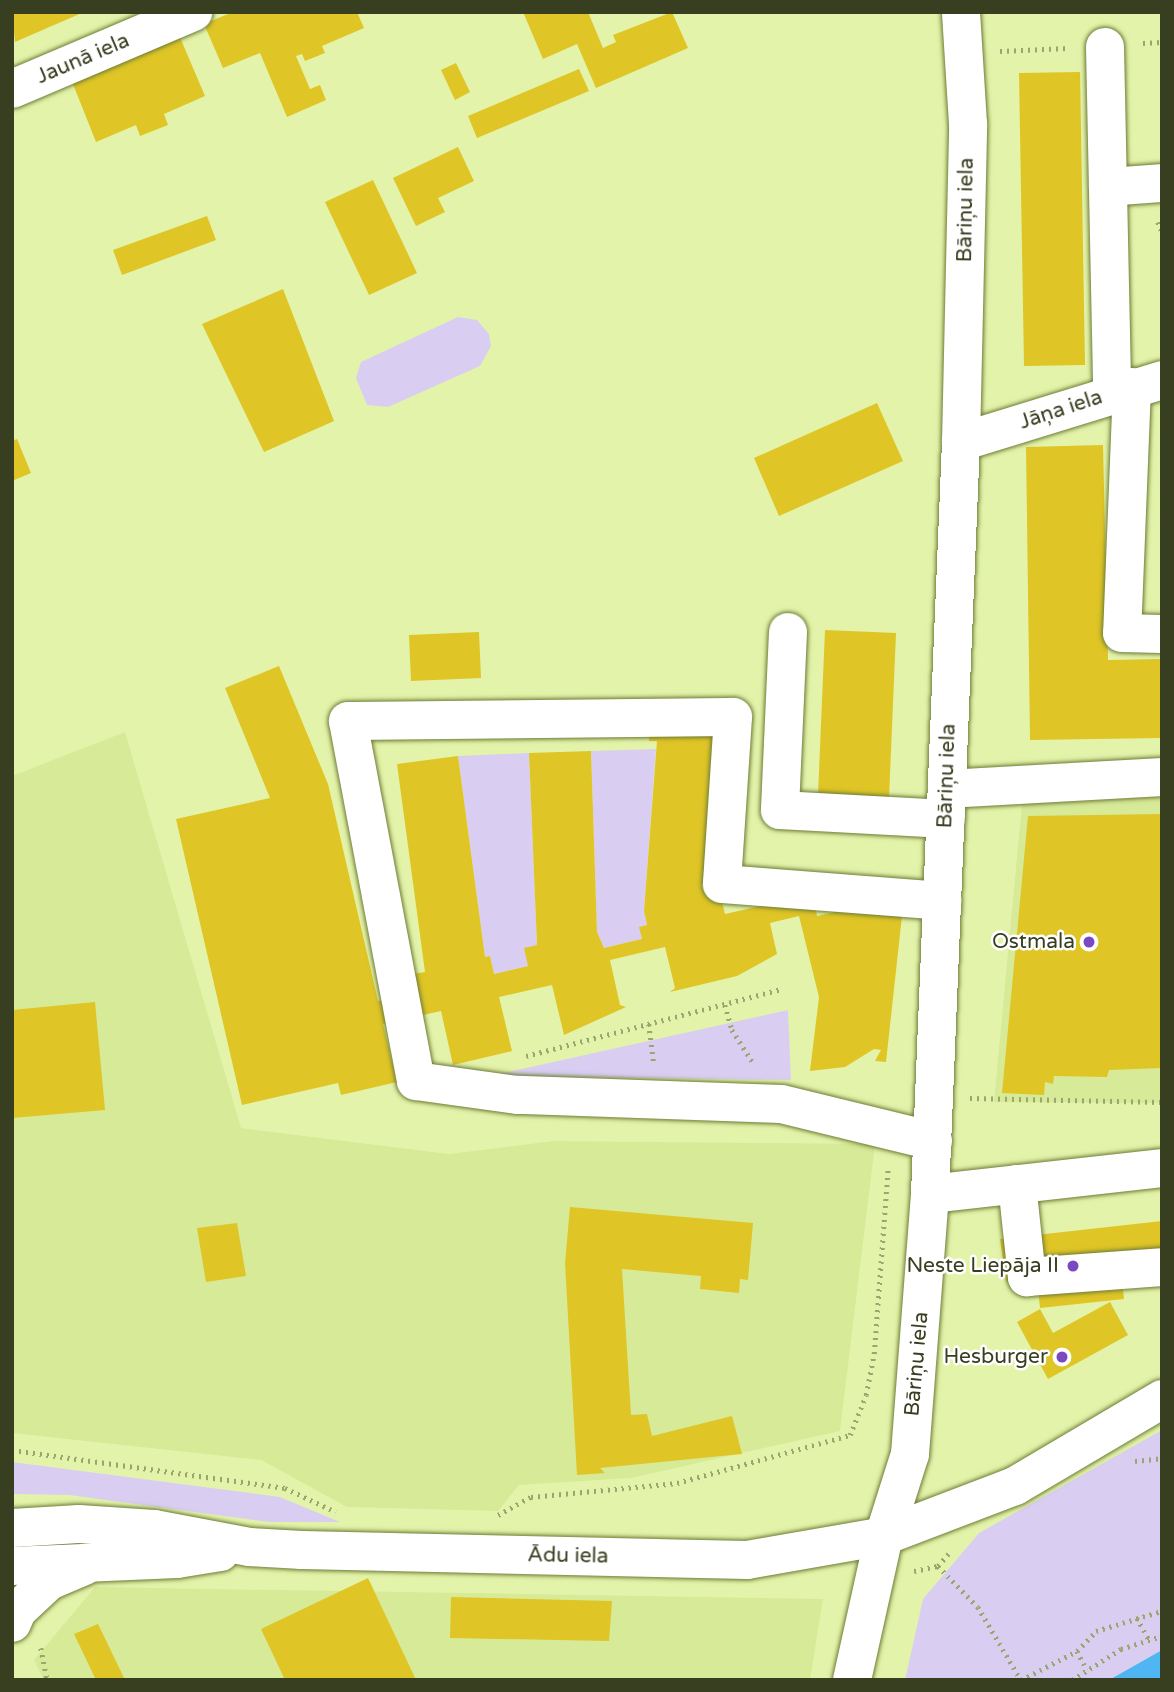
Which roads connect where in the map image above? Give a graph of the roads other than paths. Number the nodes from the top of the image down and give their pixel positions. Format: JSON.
{"nodes":[{"id":1,"x":193,"y":12,"type":"edge"},
{"id":2,"x":961,"y":12,"type":"edge"},
{"id":3,"x":1105,"y":47,"type":"road end"},
{"id":4,"x":12,"y":89,"type":"edge"},
{"id":5,"x":1162,"y":183,"type":"edge"},
{"id":6,"x":1108,"y":187,"type":"junction"},
{"id":7,"x":1135,"y":387,"type":"edge"},
{"id":8,"x":961,"y":442,"type":"junction"},
{"id":9,"x":788,"y":632,"type":"dead end"},
{"id":10,"x":1162,"y":634,"type":"edge"},
{"id":11,"x":1162,"y":777,"type":"edge"},
{"id":12,"x":946,"y":804,"type":"junction"},
{"id":13,"x":942,"y":901,"type":"junction"},
{"id":14,"x":933,"y":1140,"type":"junction"},
{"id":15,"x":1162,"y":1168,"type":"edge"},
{"id":16,"x":1017,"y":1184,"type":"junction"},
{"id":17,"x":930,"y":1194,"type":"junction"},
{"id":18,"x":1162,"y":1268,"type":"edge"},
{"id":19,"x":1162,"y":1399,"type":"edge"},
{"id":20,"x":12,"y":1528,"type":"edge"},
{"id":21,"x":884,"y":1536,"type":"junction"},
{"id":22,"x":249,"y":1547,"type":"junction"},
{"id":23,"x":108,"y":1561,"type":"junction"},
{"id":24,"x":12,"y":1566,"type":"edge"},
{"id":25,"x":27,"y":1633,"type":"edge"},
{"id":26,"x":852,"y":1680,"type":"edge"}],
"edges":[{"from":1,"to":4,"type":"street","name":"Jaunā iela"},
{"from":2,"to":8,"type":"street","name":"Bāriņu iela"},
{"from":3,"to":6,"type":"street"},
{"from":5,"to":6,"type":"street"},
{"from":6,"to":7,"type":"street"},
{"from":7,"to":8,"type":"street","name":"Jāņa iela"},
{"from":7,"to":10,"type":"street"},
{"from":8,"to":12,"type":"street","name":"Bāriņu iela"},
{"from":9,"to":12,"type":"street"},
{"from":11,"to":12,"type":"street"},
{"from":12,"to":13,"type":"street","name":"Bāriņu iela"},
{"from":13,"to":14,"type":"street","name":"Bāriņu iela"},
{"from":13,"to":14,"type":"street"},
{"from":14,"to":17,"type":"street","name":"Bāriņu iela"},
{"from":15,"to":16,"type":"street"},
{"from":16,"to":17,"type":"street"},
{"from":16,"to":18,"type":"street"},
{"from":17,"to":21,"type":"street","name":"Bāriņu iela"},
{"from":19,"to":21,"type":"street","name":"Ādu iela"},
{"from":20,"to":22,"type":"street","name":"Ādu iela"},
{"from":21,"to":22,"type":"street","name":"Ādu iela"},
{"from":21,"to":26,"type":"street","name":"Bāriņu iela"},
{"from":22,"to":23,"type":"street","name":"Ādu iela"},
{"from":23,"to":24,"type":"street","name":"Ādu iela"},
{"from":23,"to":25,"type":"street"}]}
